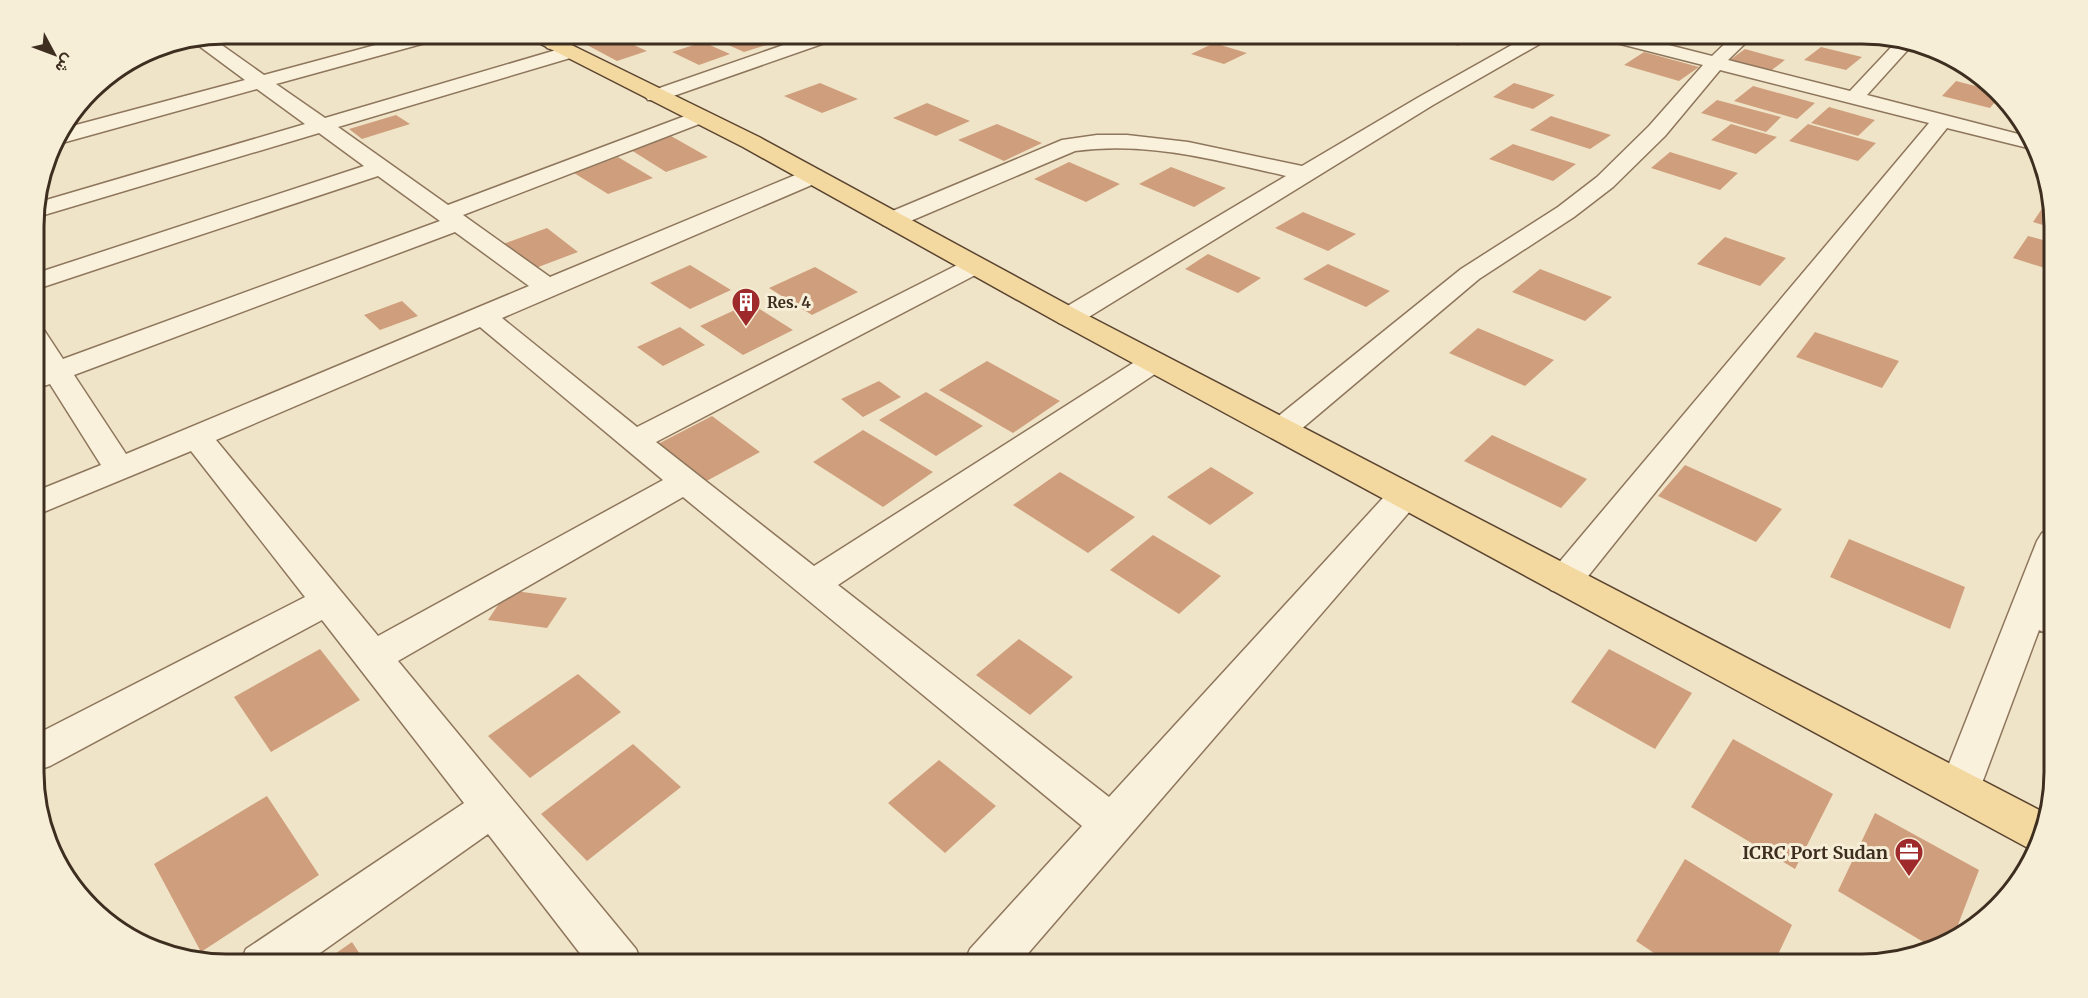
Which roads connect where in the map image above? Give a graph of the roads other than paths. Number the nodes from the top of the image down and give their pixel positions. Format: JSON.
{"nodes":[{"id":1,"x":402,"y":44,"type":"edge"},
{"id":2,"x":553,"y":44,"type":"edge"},
{"id":3,"x":567,"y":44,"type":"edge"},
{"id":4,"x":804,"y":44,"type":"edge"},
{"id":5,"x":1527,"y":44,"type":"edge"},
{"id":6,"x":1642,"y":44,"type":"edge"},
{"id":7,"x":1734,"y":44,"type":"edge"},
{"id":8,"x":208,"y":45,"type":"edge"},
{"id":9,"x":1901,"y":48,"type":"edge"},
{"id":10,"x":1716,"y":63,"type":"junction"},
{"id":11,"x":262,"y":83,"type":"junction"},
{"id":12,"x":655,"y":96,"type":"junction"},
{"id":13,"x":1854,"y":98,"type":"junction"},
{"id":14,"x":700,"y":117,"type":"junction"},
{"id":15,"x":1942,"y":121,"type":"junction"},
{"id":16,"x":321,"y":125,"type":"junction"},
{"id":17,"x":2013,"y":125,"type":"edge"},
{"id":18,"x":68,"y":134,"type":"edge"},
{"id":19,"x":2004,"y":137,"type":"junction"},
{"id":20,"x":2023,"y":141,"type":"edge"},
{"id":21,"x":381,"y":168,"type":"junction"},
{"id":22,"x":1307,"y":174,"type":"junction"},
{"id":23,"x":813,"y":176,"type":"junction"},
{"id":24,"x":45,"y":208,"type":"edge"},
{"id":25,"x":451,"y":219,"type":"junction"},
{"id":26,"x":892,"y":220,"type":"junction"},
{"id":27,"x":974,"y":266,"type":"junction"},
{"id":28,"x":44,"y":279,"type":"edge"},
{"id":29,"x":550,"y":289,"type":"junction"},
{"id":30,"x":484,"y":317,"type":"junction"},
{"id":31,"x":1069,"y":317,"type":"junction"},
{"id":32,"x":1154,"y":362,"type":"junction"},
{"id":33,"x":45,"y":375,"type":"edge"},
{"id":34,"x":1282,"y":429,"type":"junction"},
{"id":35,"x":197,"y":437,"type":"junction"},
{"id":36,"x":635,"y":440,"type":"junction"},
{"id":37,"x":120,"y":470,"type":"junction"},
{"id":38,"x":685,"y":482,"type":"junction"},
{"id":39,"x":1405,"y":495,"type":"junction"},
{"id":40,"x":44,"y":500,"type":"edge"},
{"id":41,"x":1564,"y":581,"type":"junction"},
{"id":42,"x":812,"y":584,"type":"junction"},
{"id":43,"x":2044,"y":598,"type":"edge"},
{"id":44,"x":328,"y":601,"type":"junction"},
{"id":45,"x":2041,"y":616,"type":"edge"},
{"id":46,"x":373,"y":657,"type":"junction"},
{"id":47,"x":44,"y":749,"type":"edge"},
{"id":48,"x":1960,"y":789,"type":"junction"},
{"id":49,"x":493,"y":807,"type":"junction"},
{"id":50,"x":1113,"y":825,"type":"junction"},
{"id":51,"x":2035,"y":830,"type":"edge"},
{"id":52,"x":279,"y":954,"type":"edge"},
{"id":53,"x":610,"y":954,"type":"edge"},
{"id":54,"x":997,"y":954,"type":"edge"}],
"edges":[{"from":1,"to":11,"type":"street"},
{"from":2,"to":16,"type":"street"},
{"from":3,"to":12,"type":"main road"},
{"from":4,"to":12,"type":"street"},
{"from":5,"to":22,"type":"street"},
{"from":6,"to":10,"type":"street"},
{"from":7,"to":10,"type":"street"},
{"from":8,"to":11,"type":"street"},
{"from":9,"to":13,"type":"street"},
{"from":10,"to":13,"type":"street"},
{"from":10,"to":34,"type":"street"},
{"from":11,"to":16,"type":"street"},
{"from":11,"to":18,"type":"street"},
{"from":12,"to":14,"type":"main road"},
{"from":13,"to":15,"type":"street"},
{"from":14,"to":23,"type":"main road"},
{"from":14,"to":25,"type":"street"},
{"from":15,"to":19,"type":"street"},
{"from":15,"to":41,"type":"street"},
{"from":16,"to":21,"type":"street"},
{"from":16,"to":24,"type":"street"},
{"from":17,"to":19,"type":"street"},
{"from":19,"to":20,"type":"street"},
{"from":21,"to":25,"type":"street"},
{"from":21,"to":28,"type":"street"},
{"from":22,"to":26,"type":"street"},
{"from":22,"to":31,"type":"street"},
{"from":23,"to":26,"type":"main road"},
{"from":23,"to":29,"type":"street"},
{"from":25,"to":29,"type":"street"},
{"from":25,"to":33,"type":"street"},
{"from":26,"to":27,"type":"main road"},
{"from":27,"to":31,"type":"main road"},
{"from":27,"to":36,"type":"street"},
{"from":29,"to":30,"type":"street"},
{"from":30,"to":35,"type":"street"},
{"from":30,"to":36,"type":"street"},
{"from":31,"to":32,"type":"main road"},
{"from":32,"to":34,"type":"main road"},
{"from":32,"to":42,"type":"street"},
{"from":33,"to":37,"type":"street"},
{"from":34,"to":39,"type":"main road"},
{"from":35,"to":37,"type":"street"},
{"from":35,"to":44,"type":"street"},
{"from":36,"to":38,"type":"street"},
{"from":37,"to":40,"type":"street"},
{"from":38,"to":42,"type":"street"},
{"from":38,"to":46,"type":"street"},
{"from":39,"to":41,"type":"main road"},
{"from":39,"to":50,"type":"street"},
{"from":41,"to":48,"type":"main road"},
{"from":42,"to":50,"type":"street"},
{"from":43,"to":45,"type":"street"},
{"from":44,"to":46,"type":"street"},
{"from":44,"to":47,"type":"street"},
{"from":45,"to":48,"type":"street"},
{"from":46,"to":49,"type":"street"},
{"from":48,"to":51,"type":"main road"},
{"from":49,"to":52,"type":"street"},
{"from":49,"to":53,"type":"street"},
{"from":50,"to":54,"type":"street"}]}
